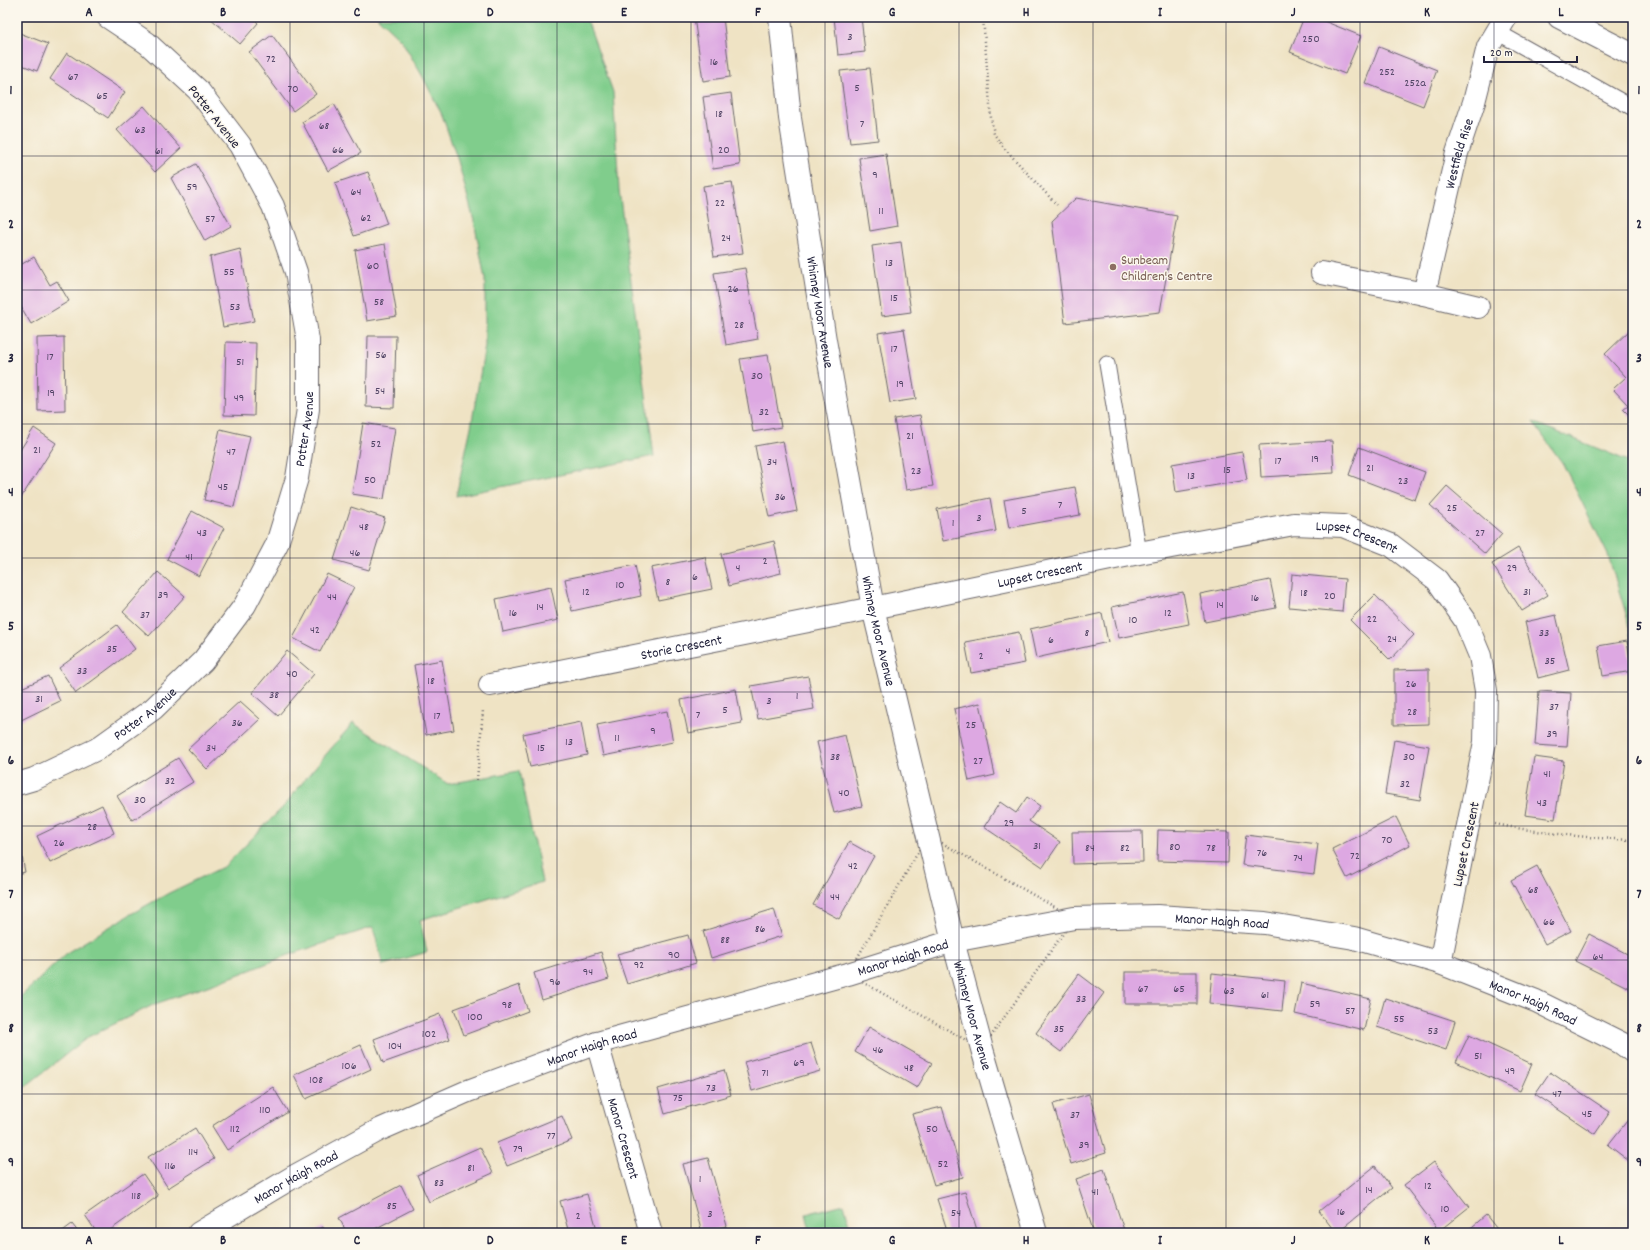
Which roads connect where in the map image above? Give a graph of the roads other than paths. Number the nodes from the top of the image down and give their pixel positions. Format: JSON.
{"nodes":[{"id":1,"x":108,"y":17,"type":"edge"},
{"id":2,"x":780,"y":17,"type":"edge"},
{"id":3,"x":1559,"y":17,"type":"edge"},
{"id":4,"x":1501,"y":25,"type":"edge"},
{"id":5,"x":1633,"y":55,"type":"edge"},
{"id":6,"x":1633,"y":108,"type":"edge"},
{"id":7,"x":1322,"y":272,"type":"dead end"},
{"id":8,"x":1424,"y":294,"type":"junction"},
{"id":9,"x":1478,"y":307,"type":"dead end"},
{"id":10,"x":1107,"y":364,"type":"dead end"},
{"id":11,"x":1139,"y":553,"type":"junction"},
{"id":12,"x":873,"y":608,"type":"junction"},
{"id":13,"x":490,"y":685,"type":"road end"},
{"id":14,"x":17,"y":784,"type":"edge"},
{"id":15,"x":953,"y":941,"type":"junction"},
{"id":16,"x":1440,"y":963,"type":"junction"},
{"id":17,"x":596,"y":1043,"type":"junction"},
{"id":18,"x":1633,"y":1052,"type":"edge"},
{"id":19,"x":199,"y":1233,"type":"edge"},
{"id":20,"x":651,"y":1233,"type":"edge"},
{"id":21,"x":1036,"y":1233,"type":"edge"}],
"edges":[{"from":1,"to":14,"type":"main road","name":"Potter Avenue"},
{"from":2,"to":12,"type":"main road","name":"Whinney Moor Avenue"},
{"from":3,"to":5,"type":"main road"},
{"from":4,"to":6,"type":"lane"},
{"from":4,"to":8,"type":"main road","name":"Westfield Rise"},
{"from":7,"to":8,"type":"main road"},
{"from":8,"to":9,"type":"main road"},
{"from":10,"to":11,"type":"lane"},
{"from":11,"to":12,"type":"main road","name":"Lupset Crescent"},
{"from":11,"to":16,"type":"main road","name":"Lupset Crescent"},
{"from":12,"to":13,"type":"main road","name":"Storie Crescent"},
{"from":12,"to":15,"type":"main road","name":"Whinney Moor Avenue"},
{"from":15,"to":16,"type":"main road","name":"Manor Haigh Road"},
{"from":15,"to":17,"type":"main road","name":"Manor Haigh Road"},
{"from":15,"to":21,"type":"main road","name":"Whinney Moor Avenue"},
{"from":16,"to":18,"type":"main road","name":"Manor Haigh Road"},
{"from":17,"to":19,"type":"main road","name":"Manor Haigh Road"},
{"from":17,"to":20,"type":"main road","name":"Manor Crescent"}]}
